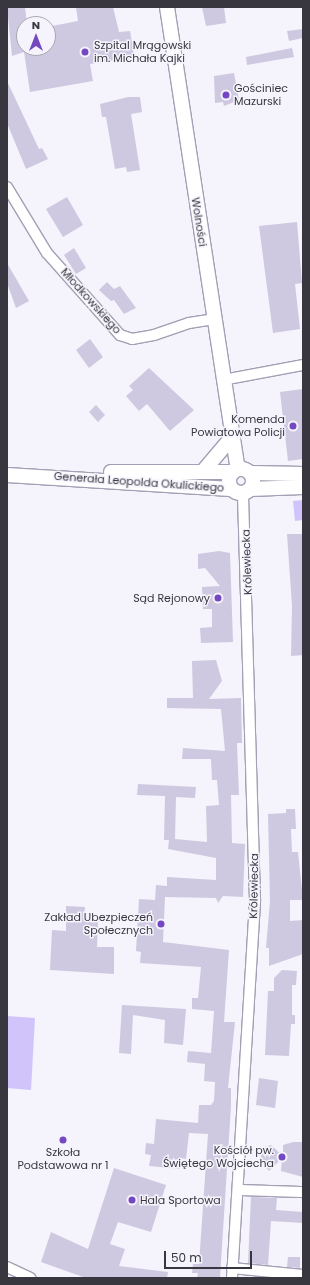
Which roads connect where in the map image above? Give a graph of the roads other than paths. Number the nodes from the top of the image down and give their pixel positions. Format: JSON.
{"nodes":[{"id":1,"x":167,"y":7,"type":"edge"},
{"id":2,"x":7,"y":187,"type":"edge"},
{"id":3,"x":214,"y":319,"type":"junction"},
{"id":4,"x":303,"y":365,"type":"edge"},
{"id":5,"x":223,"y":380,"type":"junction"},
{"id":6,"x":232,"y":437,"type":"junction"},
{"id":7,"x":205,"y":469,"type":"junction"},
{"id":8,"x":235,"y":470,"type":"junction"},
{"id":9,"x":252,"y":474,"type":"junction"},
{"id":10,"x":303,"y":474,"type":"edge"},
{"id":11,"x":7,"y":475,"type":"edge"},
{"id":12,"x":47,"y":476,"type":"junction"},
{"id":13,"x":303,"y":487,"type":"edge"},
{"id":14,"x":246,"y":493,"type":"junction"},
{"id":15,"x":238,"y":1190,"type":"junction"},
{"id":16,"x":303,"y":1192,"type":"edge"},
{"id":17,"x":7,"y":1267,"type":"edge"},
{"id":18,"x":232,"y":1273,"type":"edge"},
{"id":19,"x":303,"y":1275,"type":"edge"},
{"id":20,"x":31,"y":1278,"type":"edge"}],
"edges":[{"from":1,"to":3,"type":"street","name":"Wolności"},
{"from":2,"to":3,"type":"street","name":"Młodkowskiego"},
{"from":3,"to":5,"type":"street","name":"Wolności"},
{"from":4,"to":5,"type":"street"},
{"from":5,"to":6,"type":"street","name":"Wolności"},
{"from":6,"to":7,"type":"street"},
{"from":6,"to":8,"type":"street","name":"Wolności"},
{"from":7,"to":8,"type":"street","name":"Generała Leopolda Okulickiego"},
{"from":7,"to":12,"type":"street","name":"Generała Leopolda Okulickiego"},
{"from":8,"to":9,"type":"street","name":"Generała Leopolda Okulickiego"},
{"from":8,"to":14,"type":"street","name":"Wolności"},
{"from":9,"to":10,"type":"street","name":"Generała Leopolda Okulickiego"},
{"from":9,"to":14,"type":"street"},
{"from":11,"to":12,"type":"street","name":"Generała Leopolda Okulickiego"},
{"from":12,"to":14,"type":"street","name":"Generała Leopolda Okulickiego"},
{"from":13,"to":14,"type":"street","name":"Generała Leopolda Okulickiego"},
{"from":14,"to":15,"type":"street","name":"Królewiecka"},
{"from":15,"to":16,"type":"street"},
{"from":15,"to":18,"type":"street","name":"Królewiecka"},
{"from":17,"to":20,"type":"street"},
{"from":18,"to":19,"type":"street"}]}
